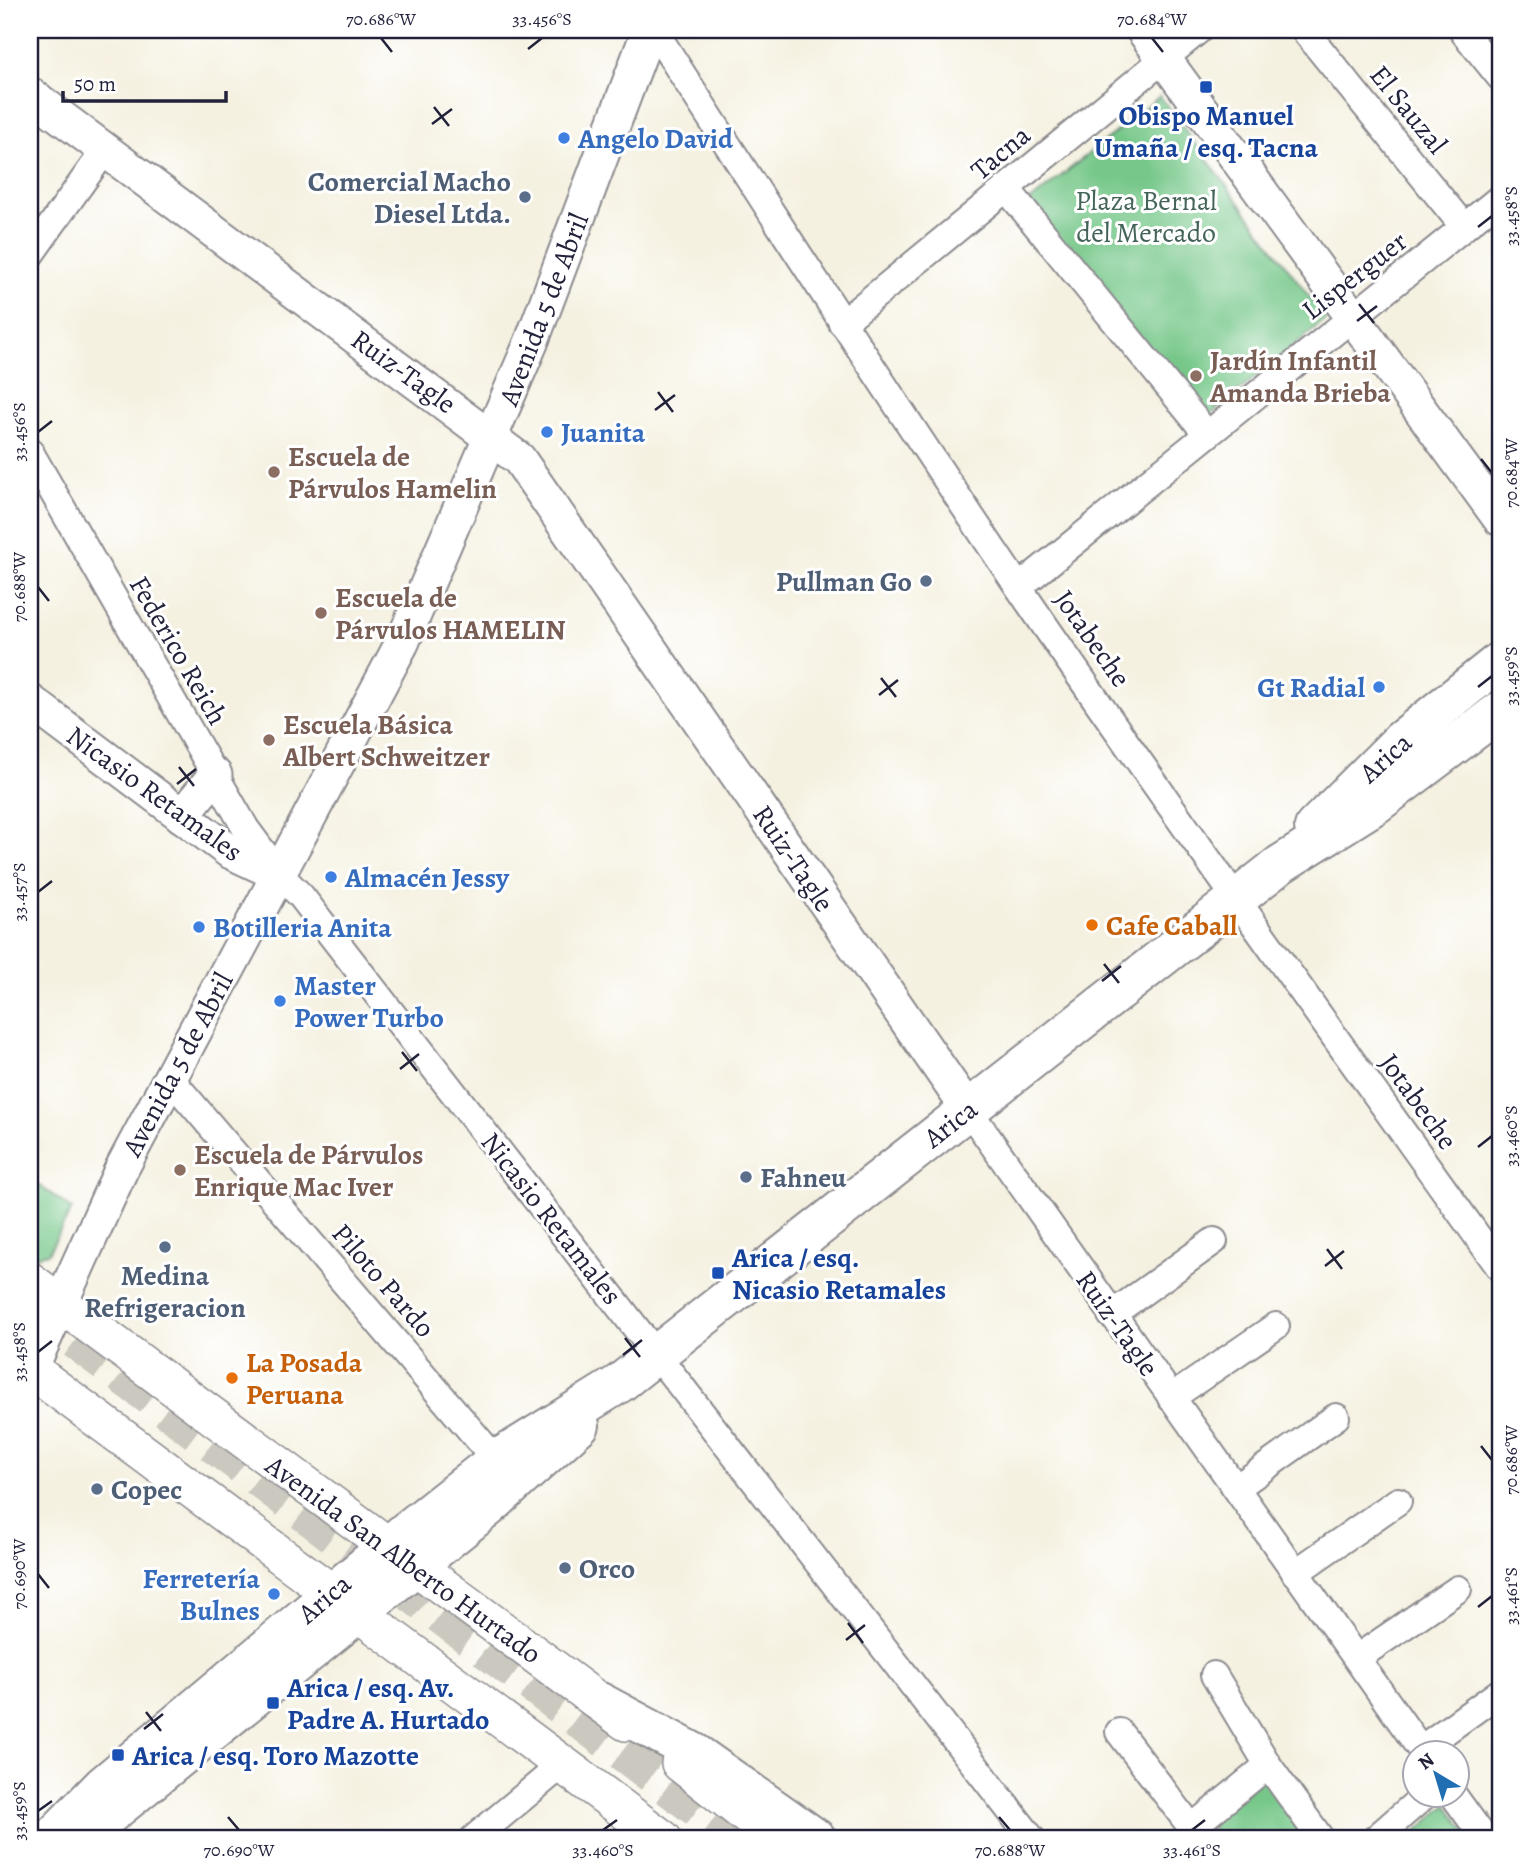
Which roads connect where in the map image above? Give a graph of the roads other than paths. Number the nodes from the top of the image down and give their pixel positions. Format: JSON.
{"nodes":[{"id":1,"x":652,"y":30,"type":"edge"},
{"id":2,"x":1143,"y":30,"type":"edge"},
{"id":3,"x":1199,"y":30,"type":"edge"},
{"id":4,"x":1304,"y":30,"type":"edge"},
{"id":5,"x":1462,"y":30,"type":"edge"},
{"id":6,"x":1164,"y":58,"type":"junction"},
{"id":7,"x":1500,"y":78,"type":"edge"},
{"id":8,"x":30,"y":94,"type":"edge"},
{"id":9,"x":105,"y":150,"type":"junction"},
{"id":10,"x":1006,"y":188,"type":"junction"},
{"id":11,"x":1500,"y":198,"type":"edge"},
{"id":12,"x":1464,"y":227,"type":"junction"},
{"id":13,"x":30,"y":255,"type":"edge"},
{"id":14,"x":1352,"y":316,"type":"junction"},
{"id":15,"x":842,"y":323,"type":"junction"},
{"id":16,"x":1207,"y":434,"type":"junction"},
{"id":17,"x":492,"y":437,"type":"junction"},
{"id":18,"x":30,"y":452,"type":"edge"},
{"id":19,"x":1500,"y":519,"type":"edge"},
{"id":20,"x":1019,"y":587,"type":"junction"},
{"id":21,"x":1500,"y":661,"type":"edge"},
{"id":22,"x":30,"y":701,"type":"edge"},
{"id":23,"x":1500,"y":711,"type":"edge"},
{"id":24,"x":215,"y":775,"type":"junction"},
{"id":25,"x":182,"y":816,"type":"junction"},
{"id":26,"x":1281,"y":864,"type":"junction"},
{"id":27,"x":280,"y":875,"type":"junction"},
{"id":28,"x":1237,"y":899,"type":"junction"},
{"id":29,"x":169,"y":1077,"type":"junction"},
{"id":30,"x":967,"y":1108,"type":"junction"},
{"id":31,"x":1214,"y":1241,"type":"dead end"},
{"id":32,"x":1500,"y":1268,"type":"edge"},
{"id":33,"x":30,"y":1282,"type":"edge"},
{"id":34,"x":59,"y":1304,"type":"junction"},
{"id":35,"x":1111,"y":1315,"type":"junction"},
{"id":36,"x":1276,"y":1326,"type":"dead end"},
{"id":37,"x":657,"y":1353,"type":"junction"},
{"id":38,"x":30,"y":1370,"type":"edge"},
{"id":39,"x":620,"y":1382,"type":"junction"},
{"id":40,"x":1171,"y":1398,"type":"junction"},
{"id":41,"x":1336,"y":1417,"type":"dead end"},
{"id":42,"x":496,"y":1460,"type":"junction"},
{"id":43,"x":1236,"y":1488,"type":"junction"},
{"id":44,"x":1398,"y":1501,"type":"dead end"},
{"id":45,"x":400,"y":1556,"type":"junction"},
{"id":46,"x":1296,"y":1573,"type":"junction"},
{"id":47,"x":1458,"y":1589,"type":"dead end"},
{"id":48,"x":343,"y":1604,"type":"junction"},
{"id":49,"x":1357,"y":1658,"type":"junction"},
{"id":50,"x":1214,"y":1675,"type":"dead end"},
{"id":51,"x":1500,"y":1692,"type":"edge"},
{"id":52,"x":600,"y":1702,"type":"junction"},
{"id":53,"x":1119,"y":1732,"type":"dead end"},
{"id":54,"x":1415,"y":1740,"type":"edge"},
{"id":55,"x":1437,"y":1740,"type":"edge"},
{"id":56,"x":563,"y":1764,"type":"junction"},
{"id":57,"x":1268,"y":1765,"type":"junction"},
{"id":58,"x":1407,"y":1810,"type":"edge"},
{"id":59,"x":1464,"y":1810,"type":"edge"},
{"id":60,"x":1200,"y":1832,"type":"edge"},
{"id":61,"x":50,"y":1839,"type":"edge"},
{"id":62,"x":80,"y":1839,"type":"edge"},
{"id":63,"x":473,"y":1839,"type":"edge"},
{"id":64,"x":663,"y":1839,"type":"edge"},
{"id":65,"x":777,"y":1839,"type":"edge"},
{"id":66,"x":817,"y":1839,"type":"edge"},
{"id":67,"x":1032,"y":1839,"type":"edge"},
{"id":68,"x":1321,"y":1839,"type":"edge"},
{"id":69,"x":1375,"y":1839,"type":"edge"},
{"id":70,"x":1485,"y":1839,"type":"edge"}],
"edges":[{"from":1,"to":15,"type":"street","name":"Jotabeche"},
{"from":1,"to":17,"type":"street","name":"Avenida 5 de Abril"},
{"from":2,"to":6,"type":"street"},
{"from":3,"to":6,"type":"street","name":"Tacna"},
{"from":4,"to":12,"type":"street","name":"El Sauzal"},
{"from":5,"to":7,"type":"street"},
{"from":6,"to":10,"type":"street","name":"Tacna"},
{"from":6,"to":14,"type":"street"},
{"from":8,"to":9,"type":"street","name":"Ruiz-Tagle"},
{"from":9,"to":13,"type":"street"},
{"from":9,"to":17,"type":"street","name":"Ruiz-Tagle"},
{"from":10,"to":15,"type":"street","name":"Tacna"},
{"from":10,"to":16,"type":"street"},
{"from":11,"to":12,"type":"street","name":"Lisperguer"},
{"from":12,"to":14,"type":"street","name":"Lisperguer"},
{"from":14,"to":16,"type":"street","name":"Lisperguer"},
{"from":14,"to":19,"type":"street"},
{"from":15,"to":20,"type":"street","name":"Jotabeche"},
{"from":16,"to":20,"type":"street","name":"Lisperguer"},
{"from":17,"to":27,"type":"street","name":"Avenida 5 de Abril"},
{"from":17,"to":30,"type":"street","name":"Ruiz-Tagle"},
{"from":18,"to":24,"type":"street","name":"Federico Reich"},
{"from":20,"to":28,"type":"street","name":"Jotabeche"},
{"from":21,"to":26,"type":"main road","name":"Arica"},
{"from":22,"to":25,"type":"street","name":"Nicasio Retamales"},
{"from":23,"to":26,"type":"main road","name":"Arica"},
{"from":24,"to":25,"type":"street"},
{"from":24,"to":27,"type":"street","name":"Federico Reich"},
{"from":25,"to":27,"type":"street","name":"Nicasio Retamales"},
{"from":26,"to":28,"type":"main road","name":"Arica"},
{"from":27,"to":29,"type":"street","name":"Avenida 5 de Abril"},
{"from":27,"to":37,"type":"street","name":"Nicasio Retamales"},
{"from":28,"to":30,"type":"main road","name":"Arica"},
{"from":28,"to":32,"type":"street","name":"Jotabeche"},
{"from":29,"to":34,"type":"street","name":"Avenida 5 de Abril"},
{"from":29,"to":42,"type":"street","name":"Piloto Pardo"},
{"from":30,"to":35,"type":"street","name":"Ruiz-Tagle"},
{"from":30,"to":37,"type":"main road","name":"Arica"},
{"from":31,"to":35,"type":"street"},
{"from":33,"to":34,"type":"main road","name":"Avenida San Alberto Hurtado"},
{"from":34,"to":38,"type":"street","name":"Avenida 5 de Abril"},
{"from":34,"to":45,"type":"main road","name":"Avenida San Alberto Hurtado"},
{"from":35,"to":40,"type":"street","name":"Ruiz-Tagle"},
{"from":36,"to":40,"type":"street"},
{"from":37,"to":39,"type":"main road","name":"Arica"},
{"from":37,"to":67,"type":"street","name":"Nicasio Retamales"},
{"from":38,"to":48,"type":"main road"},
{"from":39,"to":42,"type":"main road","name":"Arica"},
{"from":39,"to":45,"type":"main road","name":"Arica"},
{"from":40,"to":43,"type":"street","name":"Ruiz-Tagle"},
{"from":41,"to":43,"type":"street"},
{"from":42,"to":45,"type":"main road","name":"Arica"},
{"from":43,"to":46,"type":"street","name":"Ruiz-Tagle"},
{"from":44,"to":46,"type":"street"},
{"from":45,"to":48,"type":"main road","name":"Arica"},
{"from":45,"to":52,"type":"main road","name":"Avenida San Alberto Hurtado"},
{"from":46,"to":49,"type":"street","name":"Ruiz-Tagle"},
{"from":47,"to":49,"type":"street"},
{"from":48,"to":56,"type":"main road"},
{"from":48,"to":61,"type":"main road","name":"Arica"},
{"from":48,"to":62,"type":"main road","name":"Arica"},
{"from":49,"to":54,"type":"street","name":"Ruiz-Tagle"},
{"from":50,"to":57,"type":"street"},
{"from":51,"to":55,"type":"street"},
{"from":52,"to":65,"type":"main road","name":"Avenida San Alberto Hurtado"},
{"from":52,"to":66,"type":"main road"},
{"from":53,"to":60,"type":"street"},
{"from":56,"to":63,"type":"street"},
{"from":56,"to":64,"type":"main road"},
{"from":57,"to":60,"type":"street"},
{"from":57,"to":68,"type":"street"},
{"from":58,"to":69,"type":"street"},
{"from":59,"to":70,"type":"street"}]}
